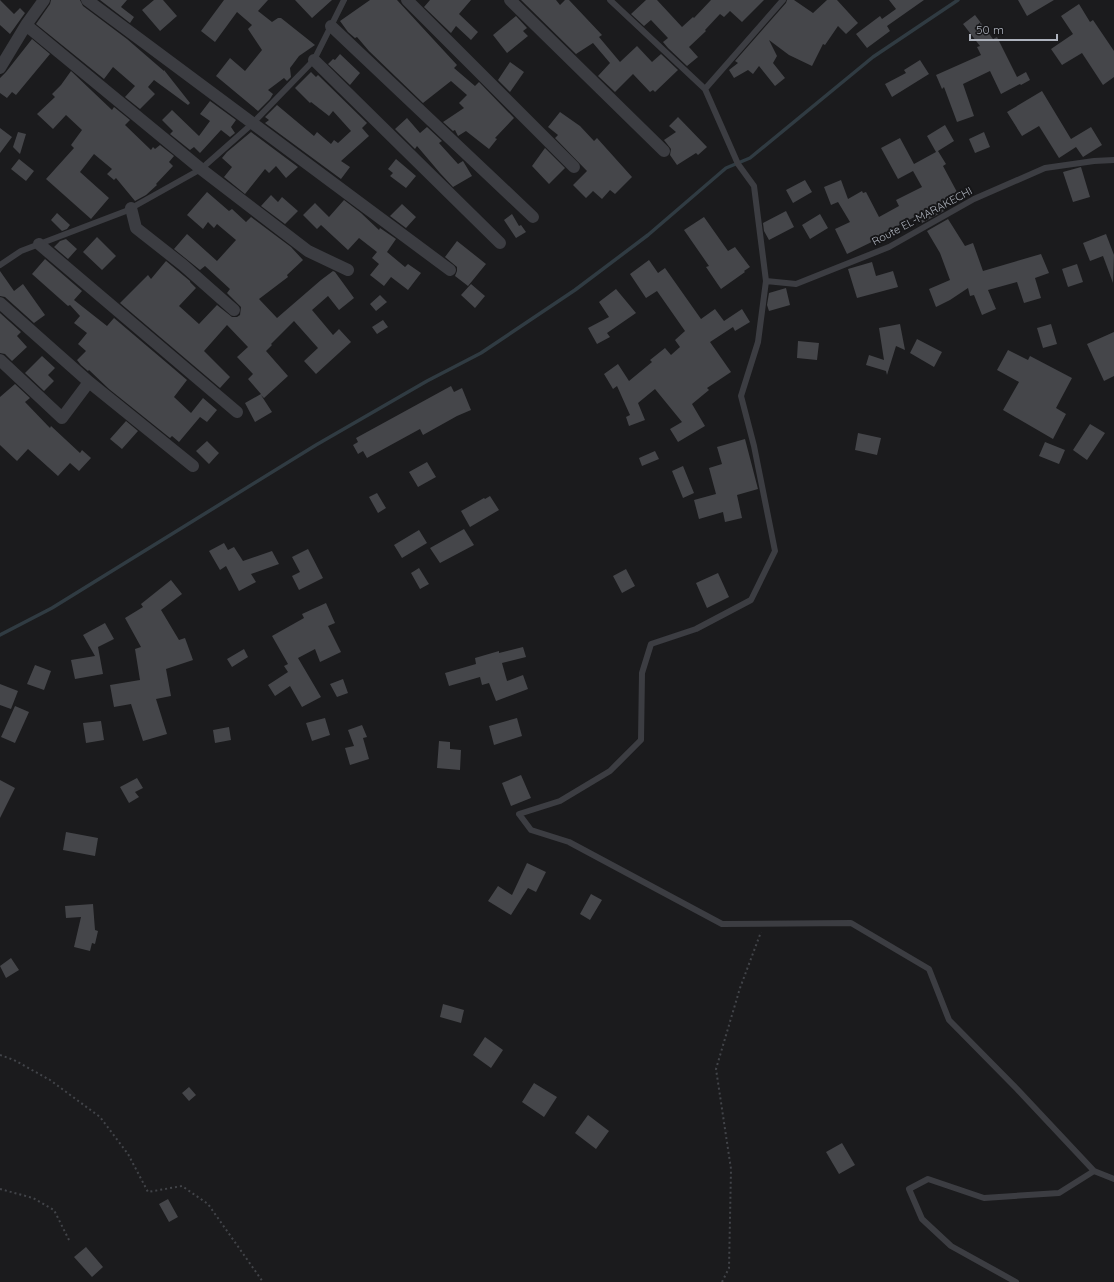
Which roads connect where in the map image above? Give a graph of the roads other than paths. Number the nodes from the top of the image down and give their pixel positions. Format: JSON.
{"nodes":[{"id":1,"x":44,"y":0,"type":"edge"},
{"id":2,"x":87,"y":0,"type":"edge"},
{"id":3,"x":344,"y":0,"type":"edge"},
{"id":4,"x":407,"y":0,"type":"edge"},
{"id":5,"x":510,"y":0,"type":"edge"},
{"id":6,"x":610,"y":0,"type":"edge"},
{"id":7,"x":783,"y":0,"type":"edge"},
{"id":8,"x":26,"y":25,"type":"junction"},
{"id":9,"x":331,"y":26,"type":"junction"},
{"id":10,"x":314,"y":60,"type":"junction"},
{"id":11,"x":0,"y":68,"type":"edge"},
{"id":12,"x":705,"y":89,"type":"junction"},
{"id":13,"x":252,"y":124,"type":"junction"},
{"id":14,"x":664,"y":151,"type":"dead end"},
{"id":15,"x":1114,"y":160,"type":"edge"},
{"id":16,"x":574,"y":167,"type":"dead end"},
{"id":17,"x":201,"y":169,"type":"junction"},
{"id":18,"x":131,"y":208,"type":"junction"},
{"id":19,"x":533,"y":217,"type":"dead end"},
{"id":20,"x":500,"y":243,"type":"dead end"},
{"id":21,"x":39,"y":244,"type":"junction"},
{"id":22,"x":0,"y":265,"type":"edge"},
{"id":23,"x":348,"y":270,"type":"dead end"},
{"id":24,"x":450,"y":270,"type":"dead end"},
{"id":25,"x":766,"y":282,"type":"junction"},
{"id":26,"x":0,"y":303,"type":"edge"},
{"id":27,"x":234,"y":310,"type":"dead end"},
{"id":28,"x":0,"y":360,"type":"edge"},
{"id":29,"x":89,"y":382,"type":"junction"},
{"id":30,"x":237,"y":412,"type":"dead end"},
{"id":31,"x":193,"y":466,"type":"dead end"},
{"id":32,"x":1094,"y":1171,"type":"junction"},
{"id":33,"x":1114,"y":1179,"type":"edge"},
{"id":34,"x":1016,"y":1282,"type":"edge"}],
"edges":[{"from":1,"to":8,"type":"street"},
{"from":2,"to":13,"type":"street"},
{"from":3,"to":9,"type":"lane"},
{"from":4,"to":16,"type":"street"},
{"from":5,"to":14,"type":"street"},
{"from":6,"to":12,"type":"lane"},
{"from":7,"to":12,"type":"lane"},
{"from":8,"to":11,"type":"street"},
{"from":8,"to":17,"type":"street"},
{"from":9,"to":10,"type":"lane"},
{"from":9,"to":19,"type":"street"},
{"from":10,"to":13,"type":"lane"},
{"from":10,"to":20,"type":"street"},
{"from":12,"to":25,"type":"lane"},
{"from":13,"to":17,"type":"lane"},
{"from":13,"to":24,"type":"street"},
{"from":15,"to":25,"type":"lane","name":"Route EL-MARAKECHI"},
{"from":17,"to":18,"type":"lane"},
{"from":17,"to":23,"type":"street"},
{"from":18,"to":21,"type":"lane"},
{"from":18,"to":27,"type":"street"},
{"from":21,"to":22,"type":"lane"},
{"from":21,"to":30,"type":"street"},
{"from":25,"to":32,"type":"lane"},
{"from":26,"to":29,"type":"street"},
{"from":28,"to":29,"type":"street"},
{"from":29,"to":31,"type":"street"},
{"from":32,"to":33,"type":"lane"},
{"from":32,"to":34,"type":"lane"}]}
